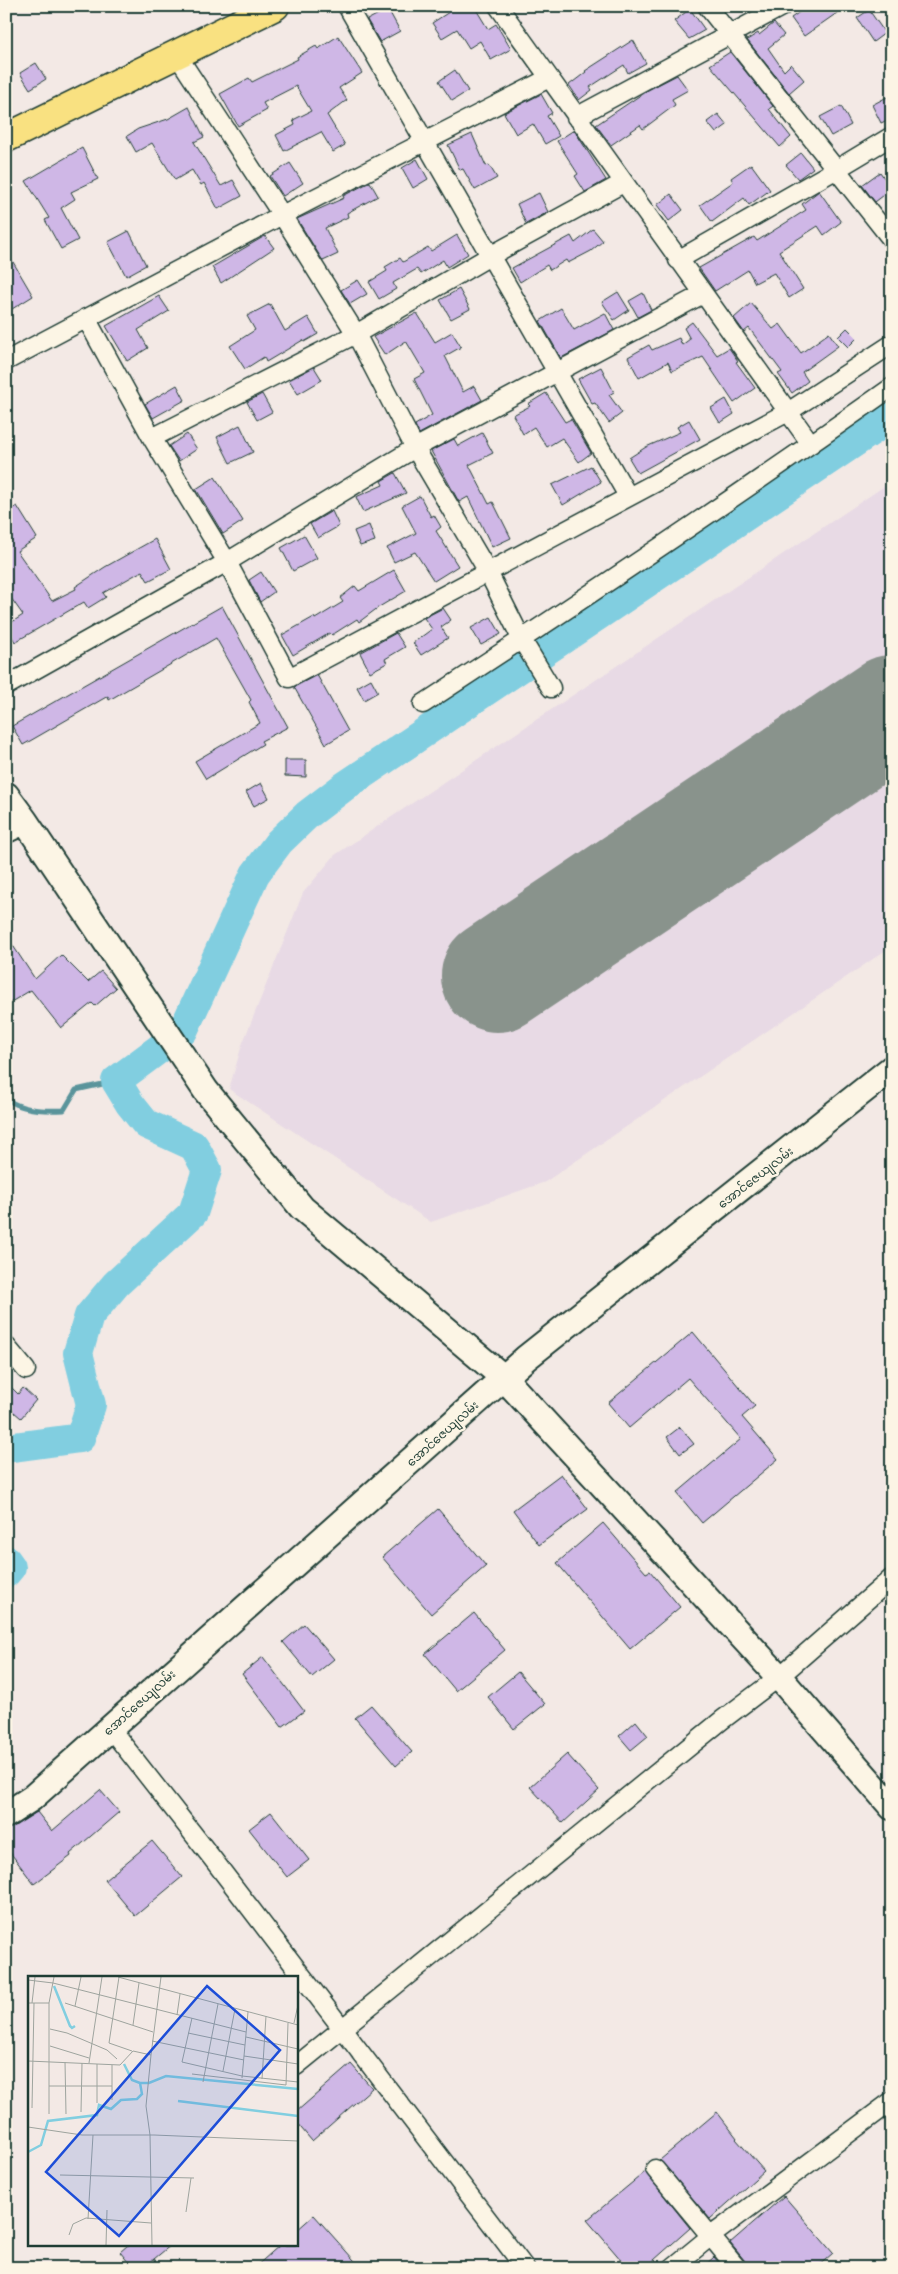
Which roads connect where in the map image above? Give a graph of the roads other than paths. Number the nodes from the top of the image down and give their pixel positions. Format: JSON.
{"nodes":[{"id":1,"x":275,"y":6,"type":"edge"},
{"id":2,"x":347,"y":6,"type":"edge"},
{"id":3,"x":498,"y":6,"type":"edge"},
{"id":4,"x":707,"y":6,"type":"edge"},
{"id":5,"x":782,"y":6,"type":"edge"},
{"id":6,"x":729,"y":36,"type":"junction"},
{"id":7,"x":177,"y":55,"type":"junction"},
{"id":8,"x":549,"y":78,"type":"junction"},
{"id":9,"x":576,"y":117,"type":"junction"},
{"id":10,"x":892,"y":136,"type":"edge"},
{"id":11,"x":6,"y":138,"type":"edge"},
{"id":12,"x":426,"y":141,"type":"junction"},
{"id":13,"x":837,"y":170,"type":"junction"},
{"id":14,"x":623,"y":183,"type":"junction"},
{"id":15,"x":282,"y":215,"type":"junction"},
{"id":16,"x":892,"y":240,"type":"edge"},
{"id":17,"x":490,"y":256,"type":"junction"},
{"id":18,"x":678,"y":260,"type":"junction"},
{"id":19,"x":703,"y":294,"type":"junction"},
{"id":20,"x":86,"y":318,"type":"junction"},
{"id":21,"x":356,"y":334,"type":"junction"},
{"id":22,"x":892,"y":344,"type":"edge"},
{"id":23,"x":6,"y":361,"type":"edge"},
{"id":24,"x":557,"y":372,"type":"junction"},
{"id":25,"x":892,"y":387,"type":"edge"},
{"id":26,"x":788,"y":412,"type":"junction"},
{"id":27,"x":152,"y":438,"type":"junction"},
{"id":28,"x":811,"y":444,"type":"junction"},
{"id":29,"x":415,"y":448,"type":"junction"},
{"id":30,"x":628,"y":496,"type":"junction"},
{"id":31,"x":227,"y":562,"type":"junction"},
{"id":32,"x":487,"y":570,"type":"junction"},
{"id":33,"x":522,"y":640,"type":"junction"},
{"id":34,"x":6,"y":686,"type":"edge"},
{"id":35,"x":551,"y":688,"type":"dead end"},
{"id":36,"x":422,"y":704,"type":"dead end"},
{"id":37,"x":6,"y":795,"type":"edge"},
{"id":38,"x":15,"y":825,"type":"edge"},
{"id":39,"x":892,"y":1068,"type":"edge"},
{"id":40,"x":6,"y":1346,"type":"edge"},
{"id":41,"x":26,"y":1370,"type":"dead end"},
{"id":42,"x":504,"y":1378,"type":"junction"},
{"id":43,"x":892,"y":1578,"type":"edge"},
{"id":44,"x":779,"y":1677,"type":"junction"},
{"id":45,"x":110,"y":1728,"type":"junction"},
{"id":46,"x":892,"y":1807,"type":"edge"},
{"id":47,"x":6,"y":1815,"type":"edge"},
{"id":48,"x":343,"y":2030,"type":"junction"},
{"id":49,"x":298,"y":2064,"type":"edge"},
{"id":50,"x":892,"y":2101,"type":"edge"},
{"id":51,"x":655,"y":2169,"type":"dead end"},
{"id":52,"x":711,"y":2236,"type":"junction"},
{"id":53,"x":525,"y":2268,"type":"edge"},
{"id":54,"x":672,"y":2268,"type":"edge"},
{"id":55,"x":736,"y":2268,"type":"edge"}],
"edges":[{"from":1,"to":7,"type":"highway"},
{"from":2,"to":12,"type":"street"},
{"from":3,"to":8,"type":"street"},
{"from":4,"to":6,"type":"street"},
{"from":5,"to":6,"type":"street"},
{"from":6,"to":9,"type":"street"},
{"from":6,"to":13,"type":"street"},
{"from":7,"to":11,"type":"highway"},
{"from":7,"to":15,"type":"street"},
{"from":8,"to":9,"type":"street"},
{"from":8,"to":12,"type":"street"},
{"from":9,"to":14,"type":"street"},
{"from":10,"to":13,"type":"street"},
{"from":12,"to":15,"type":"street"},
{"from":12,"to":17,"type":"street"},
{"from":13,"to":16,"type":"street"},
{"from":13,"to":18,"type":"street"},
{"from":14,"to":17,"type":"street"},
{"from":14,"to":18,"type":"street"},
{"from":15,"to":20,"type":"street"},
{"from":15,"to":21,"type":"street"},
{"from":17,"to":21,"type":"street"},
{"from":17,"to":24,"type":"street"},
{"from":18,"to":19,"type":"street"},
{"from":19,"to":24,"type":"street"},
{"from":19,"to":26,"type":"street"},
{"from":20,"to":23,"type":"street"},
{"from":20,"to":27,"type":"street"},
{"from":21,"to":27,"type":"street"},
{"from":21,"to":29,"type":"street"},
{"from":22,"to":26,"type":"street"},
{"from":24,"to":29,"type":"street"},
{"from":24,"to":30,"type":"street"},
{"from":25,"to":28,"type":"street"},
{"from":26,"to":28,"type":"street"},
{"from":26,"to":30,"type":"street"},
{"from":27,"to":31,"type":"street"},
{"from":28,"to":33,"type":"street"},
{"from":29,"to":31,"type":"street"},
{"from":29,"to":32,"type":"street"},
{"from":30,"to":32,"type":"street"},
{"from":31,"to":32,"type":"street"},
{"from":31,"to":34,"type":"street"},
{"from":32,"to":33,"type":"street"},
{"from":33,"to":35,"type":"street"},
{"from":33,"to":36,"type":"street"},
{"from":37,"to":38,"type":"street"},
{"from":38,"to":42,"type":"street"},
{"from":39,"to":42,"type":"street","name":"အောင်ဇေယျလမ်း"},
{"from":40,"to":41,"type":"street"},
{"from":42,"to":44,"type":"street"},
{"from":42,"to":45,"type":"street","name":"အောင်ဇေယျလမ်း"},
{"from":43,"to":44,"type":"street"},
{"from":44,"to":46,"type":"street"},
{"from":44,"to":48,"type":"street"},
{"from":45,"to":47,"type":"street","name":"အောင်ဇေယျလမ်း"},
{"from":45,"to":48,"type":"street"},
{"from":48,"to":49,"type":"street"},
{"from":48,"to":53,"type":"street"},
{"from":50,"to":52,"type":"street"},
{"from":51,"to":52,"type":"street"},
{"from":52,"to":54,"type":"street"},
{"from":52,"to":55,"type":"street"}]}
